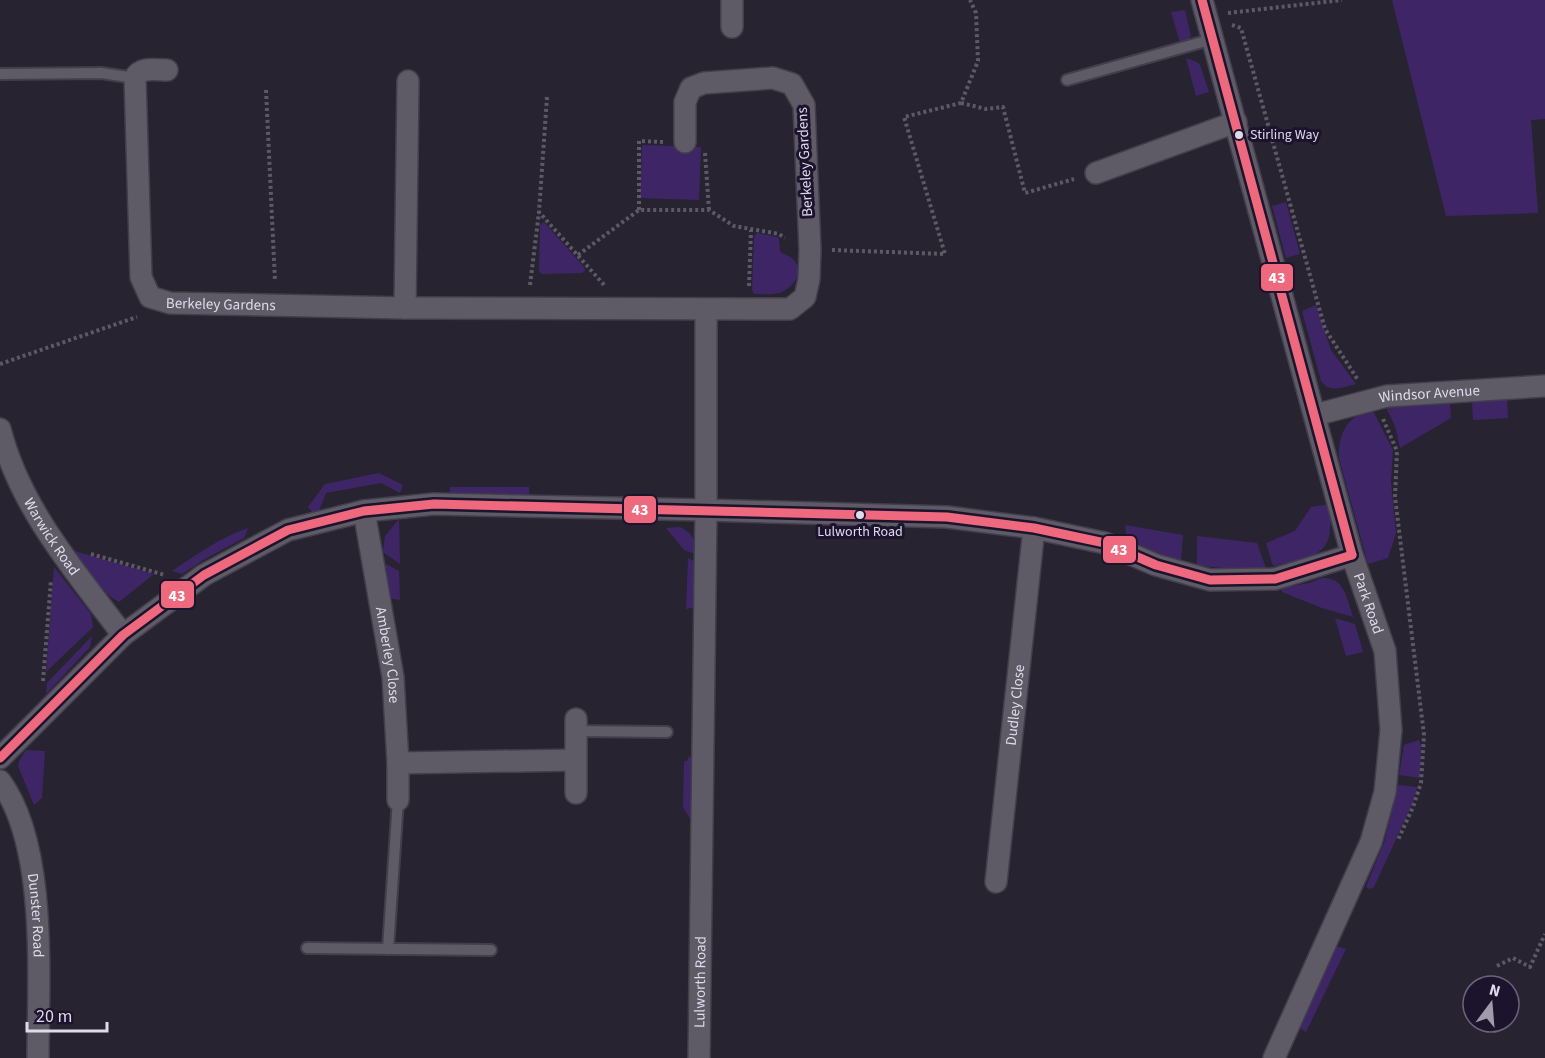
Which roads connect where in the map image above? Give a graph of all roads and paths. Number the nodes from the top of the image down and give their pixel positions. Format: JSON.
{"nodes":[{"id":1,"x":732,"y":0,"type":"edge"},
{"id":2,"x":970,"y":0,"type":"edge"},
{"id":3,"x":1342,"y":0,"type":"edge"},
{"id":4,"x":1204,"y":8,"type":"edge"},
{"id":5,"x":732,"y":27,"type":"dead end"},
{"id":6,"x":1213,"y":39,"type":"junction"},
{"id":7,"x":167,"y":70,"type":"dead end"},
{"id":8,"x":0,"y":74,"type":"edge"},
{"id":9,"x":135,"y":78,"type":"junction"},
{"id":10,"x":1067,"y":80,"type":"dead end"},
{"id":11,"x":408,"y":81,"type":"dead end"},
{"id":12,"x":266,"y":90,"type":"dead end"},
{"id":13,"x":547,"y":97,"type":"dead end"},
{"id":14,"x":961,"y":103,"type":"junction"},
{"id":15,"x":1236,"y":122,"type":"junction"},
{"id":16,"x":685,"y":142,"type":"junction"},
{"id":17,"x":1096,"y":173,"type":"joint"},
{"id":18,"x":639,"y":210,"type":"junction"},
{"id":19,"x":709,"y":210,"type":"junction"},
{"id":20,"x":539,"y":212,"type":"junction"},
{"id":21,"x":751,"y":230,"type":"junction"},
{"id":22,"x":810,"y":250,"type":"junction"},
{"id":23,"x":578,"y":255,"type":"junction"},
{"id":24,"x":150,"y":297,"type":"junction"},
{"id":25,"x":276,"y":305,"type":"junction"},
{"id":26,"x":405,"y":308,"type":"junction"},
{"id":27,"x":528,"y":309,"type":"junction"},
{"id":28,"x":626,"y":309,"type":"junction"},
{"id":29,"x":706,"y":310,"type":"junction"},
{"id":30,"x":748,"y":310,"type":"junction"},
{"id":31,"x":0,"y":364,"type":"edge"},
{"id":32,"x":1545,"y":386,"type":"edge"},
{"id":33,"x":1315,"y":415,"type":"junction"},
{"id":34,"x":0,"y":429,"type":"edge"},
{"id":35,"x":706,"y":510,"type":"junction"},
{"id":36,"x":364,"y":511,"type":"junction"},
{"id":37,"x":1034,"y":528,"type":"junction"},
{"id":38,"x":1352,"y":555,"type":"junction"},
{"id":39,"x":123,"y":635,"type":"junction"},
{"id":40,"x":576,"y":725,"type":"joint"},
{"id":41,"x":667,"y":732,"type":"dead end"},
{"id":42,"x":0,"y":758,"type":"edge"},
{"id":43,"x":576,"y":760,"type":"junction"},
{"id":44,"x":398,"y":763,"type":"junction"},
{"id":45,"x":0,"y":781,"type":"edge"},
{"id":46,"x":576,"y":794,"type":"dead end"},
{"id":47,"x":398,"y":800,"type":"joint"},
{"id":48,"x":996,"y":882,"type":"dead end"},
{"id":49,"x":1545,"y":934,"type":"edge"},
{"id":50,"x":307,"y":948,"type":"dead end"},
{"id":51,"x":388,"y":949,"type":"junction"},
{"id":52,"x":491,"y":950,"type":"dead end"},
{"id":53,"x":1497,"y":966,"type":"dead end"},
{"id":54,"x":38,"y":1058,"type":"edge"},
{"id":55,"x":699,"y":1058,"type":"edge"},
{"id":56,"x":1274,"y":1058,"type":"edge"}],
"edges":[{"from":1,"to":5,"type":"street"},
{"from":2,"to":14,"type":"path"},
{"from":3,"to":4,"type":"path"},
{"from":4,"to":6,"type":"street","name":"Park Road"},
{"from":6,"to":10,"type":"lane"},
{"from":6,"to":15,"type":"street","name":"Park Road"},
{"from":7,"to":9,"type":"street"},
{"from":8,"to":9,"type":"lane"},
{"from":9,"to":24,"type":"street","name":"Berkeley Gardens"},
{"from":11,"to":26,"type":"street"},
{"from":12,"to":25,"type":"path"},
{"from":13,"to":20,"type":"path"},
{"from":14,"to":17,"type":"path"},
{"from":14,"to":22,"type":"path"},
{"from":15,"to":17,"type":"street"},
{"from":15,"to":33,"type":"street","name":"Park Road"},
{"from":16,"to":18,"type":"path"},
{"from":16,"to":19,"type":"path"},
{"from":16,"to":22,"type":"street","name":"Berkeley Gardens"},
{"from":18,"to":19,"type":"path"},
{"from":18,"to":23,"type":"path"},
{"from":19,"to":21,"type":"path"},
{"from":20,"to":23,"type":"path"},
{"from":20,"to":27,"type":"path"},
{"from":21,"to":22,"type":"path"},
{"from":21,"to":30,"type":"path"},
{"from":22,"to":30,"type":"street","name":"Berkeley Gardens"},
{"from":23,"to":28,"type":"path"},
{"from":24,"to":25,"type":"street","name":"Berkeley Gardens"},
{"from":24,"to":31,"type":"path"},
{"from":25,"to":26,"type":"street","name":"Berkeley Gardens"},
{"from":26,"to":27,"type":"street","name":"Berkeley Gardens"},
{"from":27,"to":28,"type":"street","name":"Berkeley Gardens"},
{"from":28,"to":29,"type":"street","name":"Berkeley Gardens"},
{"from":29,"to":30,"type":"street","name":"Berkeley Gardens"},
{"from":29,"to":35,"type":"street"},
{"from":32,"to":33,"type":"street","name":"Windsor Avenue"},
{"from":33,"to":38,"type":"street","name":"Park Road"},
{"from":34,"to":39,"type":"street","name":"Warwick Road"},
{"from":35,"to":36,"type":"street"},
{"from":35,"to":37,"type":"street"},
{"from":35,"to":55,"type":"street","name":"Lulworth Road"},
{"from":36,"to":39,"type":"street"},
{"from":36,"to":44,"type":"street","name":"Amberley Close"},
{"from":37,"to":38,"type":"street"},
{"from":37,"to":48,"type":"street","name":"Dudley Close"},
{"from":38,"to":56,"type":"street","name":"Park Road"},
{"from":39,"to":42,"type":"street"},
{"from":40,"to":41,"type":"lane"},
{"from":40,"to":43,"type":"street"},
{"from":43,"to":44,"type":"street"},
{"from":43,"to":46,"type":"street"},
{"from":44,"to":47,"type":"street","name":"Amberley Close"},
{"from":45,"to":54,"type":"street","name":"Dunster Road"},
{"from":47,"to":51,"type":"lane"},
{"from":49,"to":53,"type":"path"},
{"from":50,"to":51,"type":"lane"},
{"from":51,"to":52,"type":"lane"}]}
